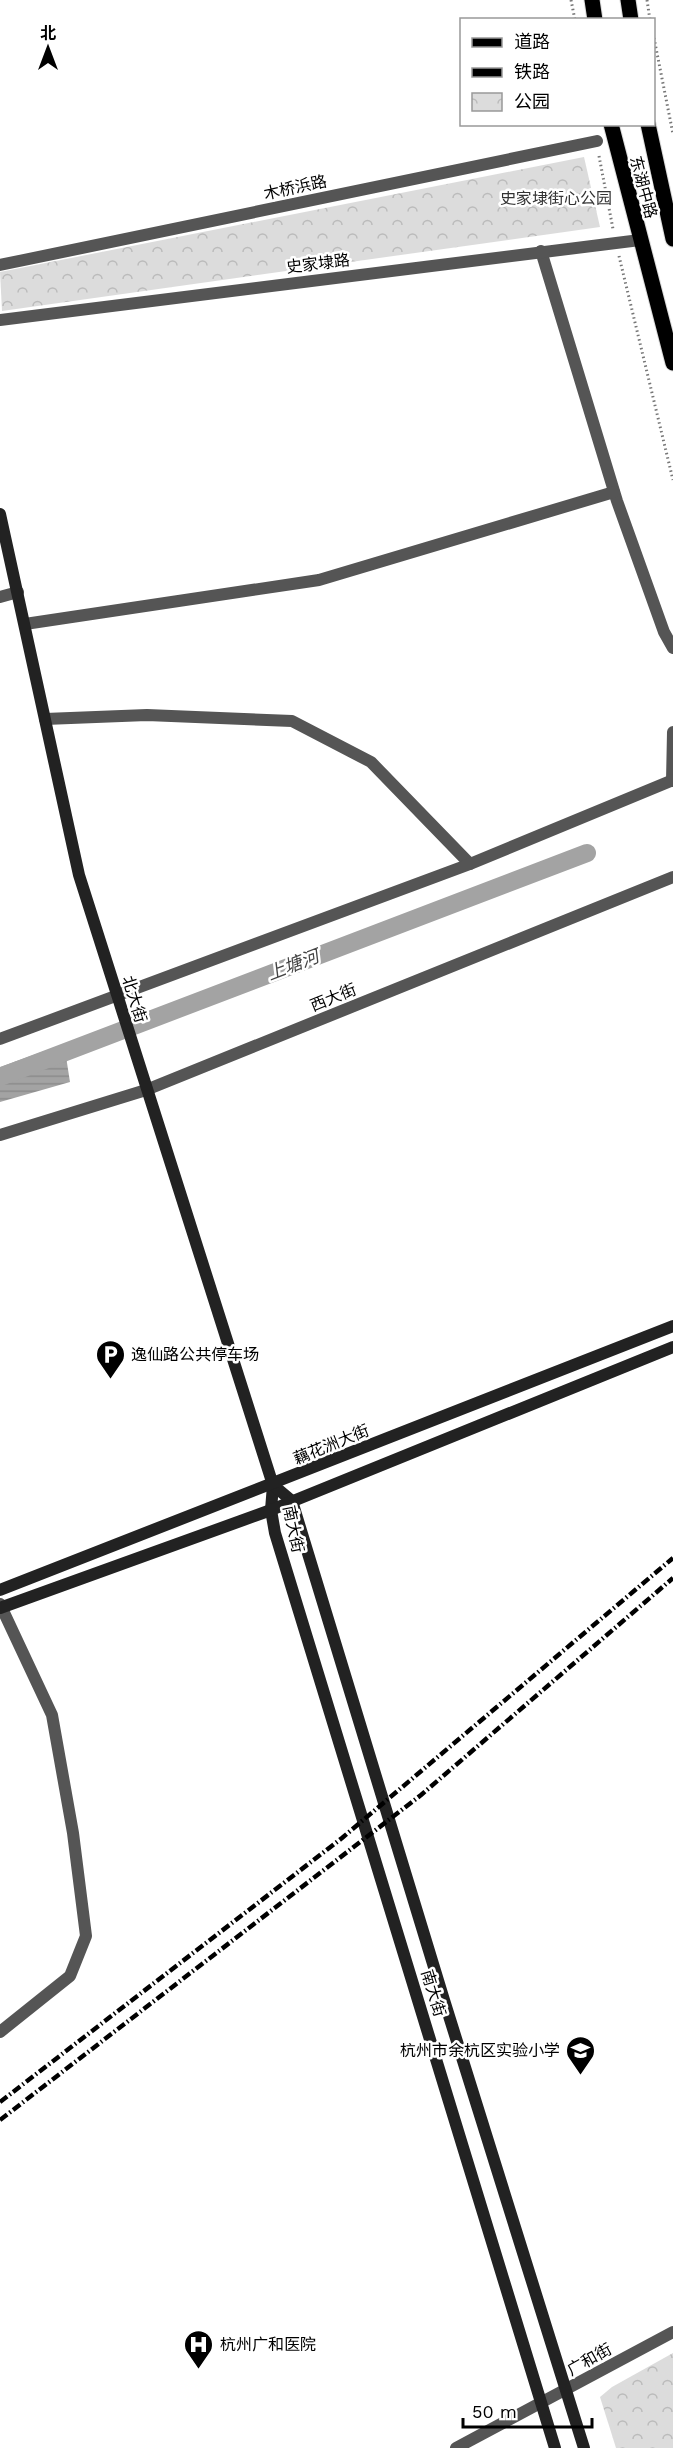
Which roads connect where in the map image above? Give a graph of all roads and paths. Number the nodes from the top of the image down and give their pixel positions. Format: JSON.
{"nodes":[{"id":1,"x":571,"y":0,"type":"edge"},
{"id":2,"x":592,"y":0,"type":"edge"},
{"id":3,"x":628,"y":0,"type":"edge"},
{"id":4,"x":646,"y":0,"type":"edge"},
{"id":5,"x":575,"y":18,"type":"edge"},
{"id":6,"x":595,"y":18,"type":"edge"},
{"id":7,"x":631,"y":18,"type":"edge"},
{"id":8,"x":650,"y":18,"type":"edge"},
{"id":9,"x":655,"y":43,"type":"edge"},
{"id":10,"x":612,"y":126,"type":"edge"},
{"id":11,"x":648,"y":126,"type":"edge"},
{"id":12,"x":673,"y":134,"type":"edge"},
{"id":13,"x":597,"y":141,"type":"joint"},
{"id":14,"x":673,"y":239,"type":"edge"},
{"id":15,"x":640,"y":240,"type":"junction"},
{"id":16,"x":615,"y":241,"type":"junction"},
{"id":17,"x":541,"y":251,"type":"junction"},
{"id":18,"x":0,"y":265,"type":"edge"},
{"id":19,"x":0,"y":320,"type":"edge"},
{"id":20,"x":673,"y":363,"type":"edge"},
{"id":21,"x":673,"y":480,"type":"edge"},
{"id":22,"x":614,"y":492,"type":"junction"},
{"id":23,"x":0,"y":514,"type":"edge"},
{"id":24,"x":18,"y":592,"type":"junction"},
{"id":25,"x":0,"y":597,"type":"edge"},
{"id":26,"x":25,"y":624,"type":"junction"},
{"id":27,"x":673,"y":648,"type":"edge"},
{"id":28,"x":45,"y":719,"type":"junction"},
{"id":29,"x":673,"y":732,"type":"edge"},
{"id":30,"x":673,"y":781,"type":"edge"},
{"id":31,"x":470,"y":864,"type":"junction"},
{"id":32,"x":673,"y":877,"type":"edge"},
{"id":33,"x":118,"y":997,"type":"junction"},
{"id":34,"x":0,"y":1039,"type":"edge"},
{"id":35,"x":146,"y":1090,"type":"junction"},
{"id":36,"x":0,"y":1135,"type":"edge"},
{"id":37,"x":673,"y":1326,"type":"edge"},
{"id":38,"x":673,"y":1347,"type":"edge"},
{"id":39,"x":273,"y":1485,"type":"junction"},
{"id":40,"x":292,"y":1501,"type":"junction"},
{"id":41,"x":271,"y":1510,"type":"junction"},
{"id":42,"x":0,"y":1590,"type":"edge"},
{"id":43,"x":0,"y":1606,"type":"edge"},
{"id":44,"x":0,"y":2032,"type":"edge"},
{"id":45,"x":673,"y":2332,"type":"edge"},
{"id":46,"x":565,"y":2391,"type":"junction"},
{"id":47,"x":541,"y":2404,"type":"junction"},
{"id":48,"x":456,"y":2448,"type":"edge"},
{"id":49,"x":555,"y":2448,"type":"edge"},
{"id":50,"x":584,"y":2448,"type":"edge"}],
"edges":[{"from":1,"to":5,"type":"path"},
{"from":2,"to":6,"type":"main road"},
{"from":3,"to":7,"type":"main road"},
{"from":4,"to":8,"type":"path"},
{"from":9,"to":12,"type":"path"},
{"from":10,"to":15,"type":"main road","name":"东湖中路"},
{"from":11,"to":14,"type":"main road","name":"东湖中路"},
{"from":13,"to":16,"type":"path"},
{"from":13,"to":18,"type":"street","name":"木桥浜路"},
{"from":15,"to":16,"type":"street","name":"史家埭路"},
{"from":15,"to":20,"type":"main road","name":"东湖中路"},
{"from":16,"to":17,"type":"street","name":"史家埭路"},
{"from":16,"to":21,"type":"path"},
{"from":17,"to":19,"type":"street","name":"史家埭路"},
{"from":17,"to":22,"type":"street"},
{"from":22,"to":26,"type":"street"},
{"from":22,"to":27,"type":"street"},
{"from":23,"to":24,"type":"main road","name":"北大街"},
{"from":24,"to":25,"type":"street"},
{"from":24,"to":26,"type":"main road","name":"北大街"},
{"from":26,"to":28,"type":"main road","name":"北大街"},
{"from":28,"to":31,"type":"street"},
{"from":28,"to":33,"type":"main road","name":"北大街"},
{"from":29,"to":30,"type":"street"},
{"from":30,"to":31,"type":"street"},
{"from":31,"to":33,"type":"street"},
{"from":32,"to":35,"type":"street","name":"西大街"},
{"from":33,"to":34,"type":"street"},
{"from":33,"to":35,"type":"main road","name":"北大街"},
{"from":35,"to":36,"type":"street","name":"西大街"},
{"from":35,"to":39,"type":"main road","name":"北大街"},
{"from":37,"to":39,"type":"main road","name":"藕花洲大街"},
{"from":38,"to":40,"type":"main road"},
{"from":39,"to":40,"type":"main road","name":"南大街"},
{"from":39,"to":41,"type":"main road","name":"南大街"},
{"from":39,"to":42,"type":"main road","name":"藕花洲大街"},
{"from":40,"to":41,"type":"main road"},
{"from":40,"to":46,"type":"main road","name":"南大街"},
{"from":41,"to":43,"type":"main road"},
{"from":41,"to":47,"type":"main road","name":"南大街"},
{"from":43,"to":44,"type":"street"},
{"from":45,"to":46,"type":"street","name":"广和街"},
{"from":46,"to":47,"type":"street","name":"广和街"},
{"from":46,"to":50,"type":"main road","name":"南大街"},
{"from":47,"to":48,"type":"street","name":"广和街"},
{"from":47,"to":49,"type":"main road","name":"南大街"}]}
